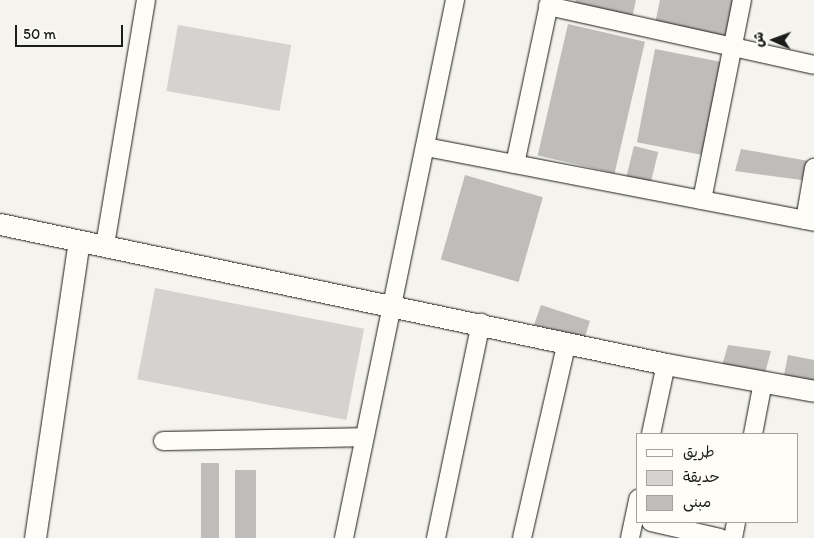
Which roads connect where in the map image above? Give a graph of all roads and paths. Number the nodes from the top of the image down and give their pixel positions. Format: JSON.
{"nodes":[{"id":1,"x":146,"y":0,"type":"edge"},
{"id":2,"x":455,"y":0,"type":"edge"},
{"id":3,"x":742,"y":0,"type":"edge"},
{"id":4,"x":549,"y":3,"type":"edge"},
{"id":5,"x":731,"y":48,"type":"junction"},
{"id":6,"x":814,"y":65,"type":"edge"},
{"id":7,"x":426,"y":147,"type":"junction"},
{"id":8,"x":516,"y":164,"type":"junction"},
{"id":9,"x":814,"y":168,"type":"edge"},
{"id":10,"x":702,"y":200,"type":"junction"},
{"id":11,"x":809,"y":221,"type":"edge"},
{"id":12,"x":0,"y":224,"type":"edge"},
{"id":13,"x":79,"y":241,"type":"junction"},
{"id":14,"x":105,"y":246,"type":"junction"},
{"id":15,"x":392,"y":305,"type":"junction"},
{"id":16,"x":481,"y":324,"type":"junction"},
{"id":17,"x":567,"y":342,"type":"junction"},
{"id":18,"x":666,"y":364,"type":"junction"},
{"id":19,"x":763,"y":382,"type":"junction"},
{"id":20,"x":814,"y":391,"type":"edge"},
{"id":21,"x":651,"y":433,"type":"edge"},
{"id":22,"x":753,"y":433,"type":"edge"},
{"id":23,"x":364,"y":437,"type":"junction"},
{"id":24,"x":163,"y":441,"type":"dead end"},
{"id":25,"x":639,"y":523,"type":"edge"},
{"id":26,"x":658,"y":523,"type":"edge"},
{"id":27,"x":736,"y":523,"type":"edge"},
{"id":28,"x":35,"y":538,"type":"edge"},
{"id":29,"x":344,"y":538,"type":"edge"},
{"id":30,"x":436,"y":538,"type":"edge"},
{"id":31,"x":522,"y":538,"type":"edge"},
{"id":32,"x":630,"y":538,"type":"edge"},
{"id":33,"x":720,"y":538,"type":"edge"},
{"id":34,"x":733,"y":538,"type":"edge"}],
"edges":[{"from":1,"to":14,"type":"street"},
{"from":2,"to":7,"type":"street"},
{"from":3,"to":5,"type":"street"},
{"from":4,"to":5,"type":"street"},
{"from":4,"to":8,"type":"street"},
{"from":5,"to":6,"type":"street"},
{"from":5,"to":10,"type":"street"},
{"from":7,"to":8,"type":"street"},
{"from":7,"to":15,"type":"street"},
{"from":8,"to":10,"type":"street"},
{"from":9,"to":11,"type":"street"},
{"from":10,"to":11,"type":"street"},
{"from":12,"to":13,"type":"street"},
{"from":13,"to":14,"type":"street"},
{"from":13,"to":28,"type":"street"},
{"from":14,"to":15,"type":"street"},
{"from":15,"to":16,"type":"street"},
{"from":15,"to":23,"type":"street"},
{"from":16,"to":17,"type":"street"},
{"from":16,"to":30,"type":"street"},
{"from":17,"to":18,"type":"street"},
{"from":17,"to":31,"type":"street"},
{"from":18,"to":19,"type":"street"},
{"from":18,"to":21,"type":"street"},
{"from":19,"to":20,"type":"street"},
{"from":19,"to":22,"type":"street"},
{"from":23,"to":24,"type":"street"},
{"from":23,"to":29,"type":"street"},
{"from":25,"to":32,"type":"street"},
{"from":26,"to":33,"type":"street"},
{"from":27,"to":34,"type":"street"}]}
